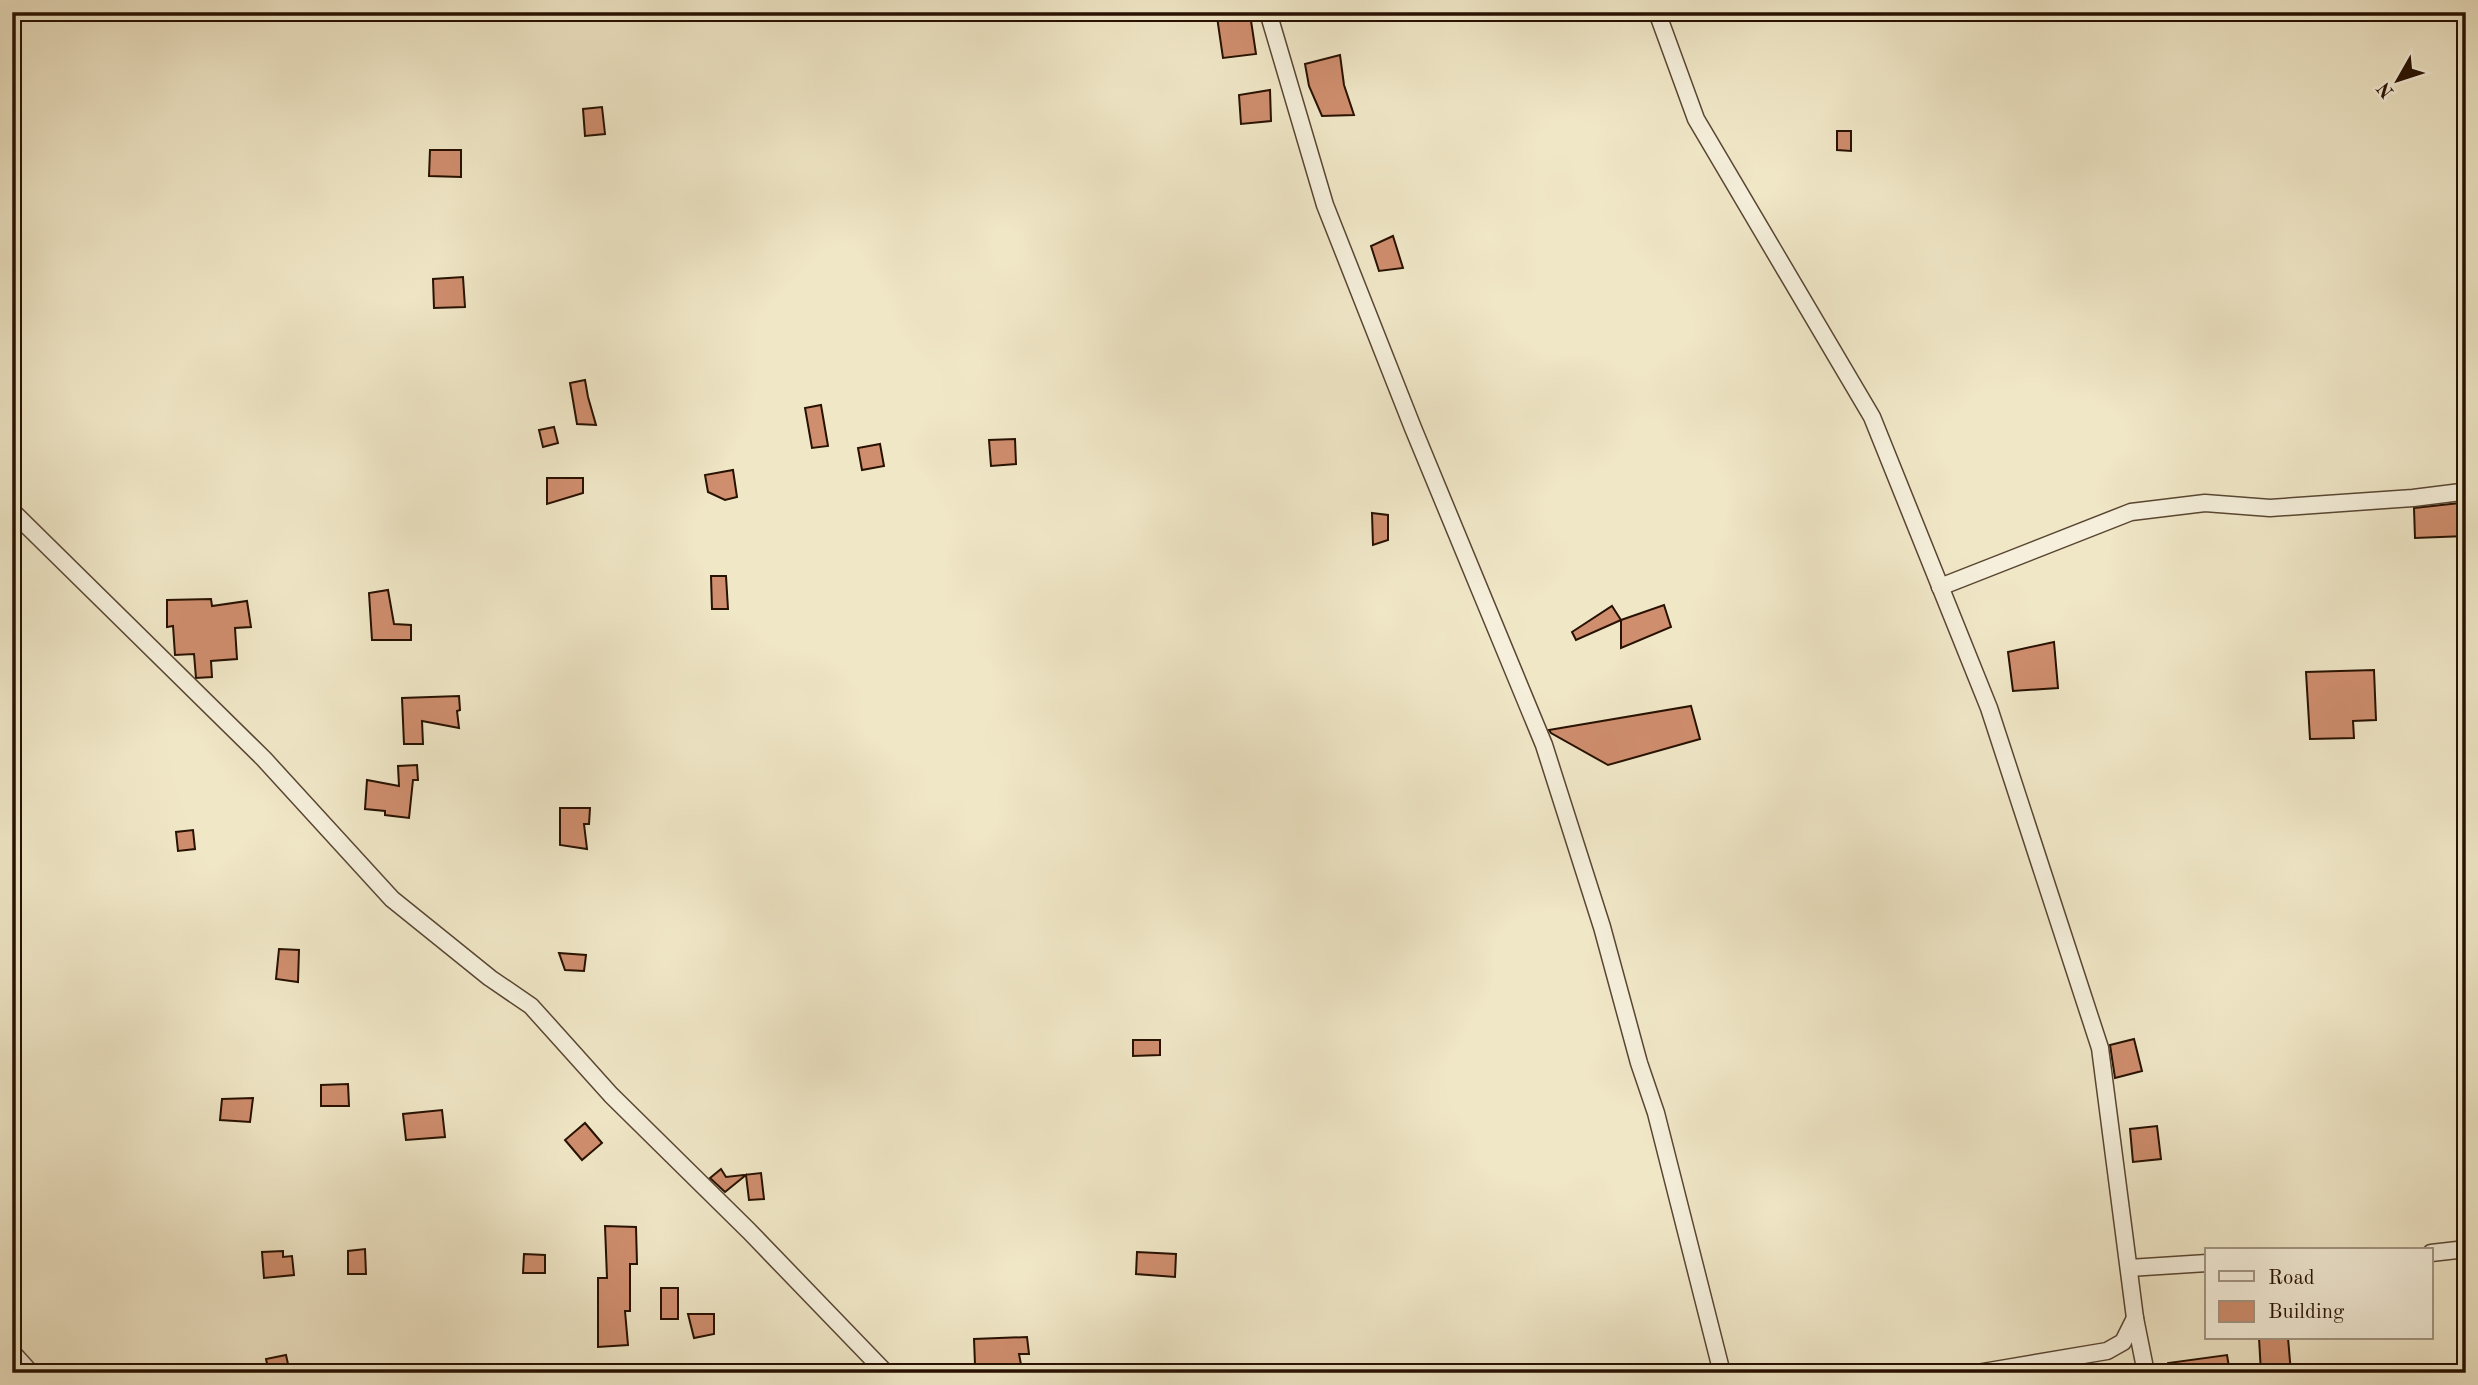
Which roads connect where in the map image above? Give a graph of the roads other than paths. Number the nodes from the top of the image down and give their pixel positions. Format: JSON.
{"nodes":[{"id":1,"x":1268,"y":12,"type":"edge"},
{"id":2,"x":1657,"y":12,"type":"edge"},
{"id":3,"x":2466,"y":494,"type":"edge"},
{"id":4,"x":12,"y":511,"type":"edge"},
{"id":5,"x":1940,"y":587,"type":"junction"},
{"id":6,"x":2466,"y":1249,"type":"edge"},
{"id":7,"x":2432,"y":1252,"type":"edge"},
{"id":8,"x":2205,"y":1263,"type":"edge"},
{"id":9,"x":2129,"y":1268,"type":"junction"},
{"id":10,"x":2135,"y":1318,"type":"junction"},
{"id":11,"x":12,"y":1352,"type":"edge"},
{"id":12,"x":31,"y":1373,"type":"edge"},
{"id":13,"x":886,"y":1373,"type":"edge"},
{"id":14,"x":1722,"y":1373,"type":"edge"},
{"id":15,"x":1978,"y":1373,"type":"edge"},
{"id":16,"x":2146,"y":1373,"type":"edge"}],
"edges":[{"from":1,"to":14,"type":"street"},
{"from":2,"to":5,"type":"street"},
{"from":3,"to":5,"type":"street"},
{"from":4,"to":13,"type":"street"},
{"from":5,"to":9,"type":"street"},
{"from":6,"to":7,"type":"street"},
{"from":8,"to":9,"type":"street"},
{"from":9,"to":10,"type":"street"},
{"from":10,"to":15,"type":"street"},
{"from":10,"to":16,"type":"street"},
{"from":11,"to":12,"type":"street"}]}
